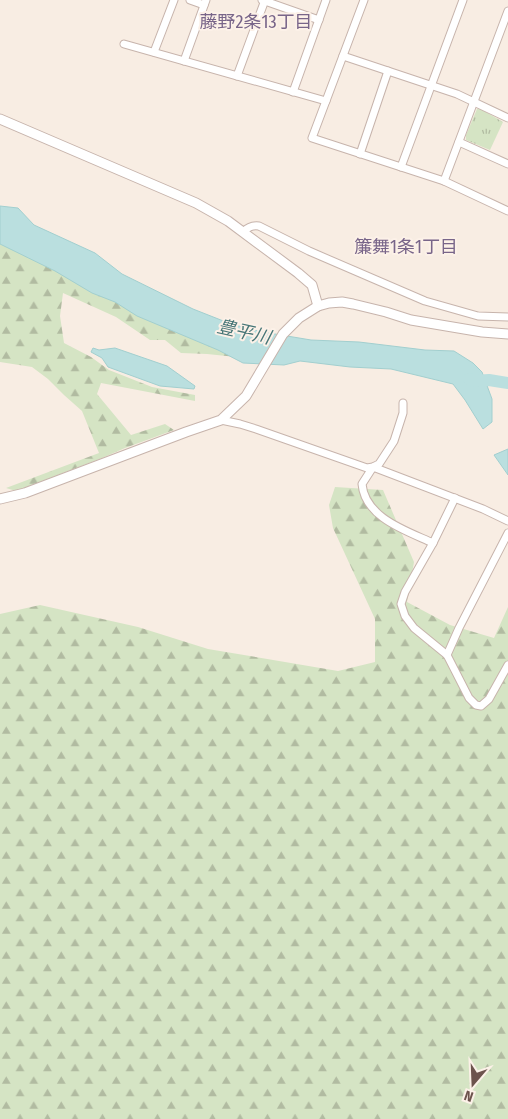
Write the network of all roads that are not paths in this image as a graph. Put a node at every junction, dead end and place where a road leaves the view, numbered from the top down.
1 (174, 0) edge
2 (190, 0) edge
3 (264, 0) edge
4 (326, 0) edge
5 (364, 0) edge
6 (463, 0) edge
7 (205, 3) edge
8 (508, 11) edge
9 (319, 20) junction
10 (124, 44) dead end
11 (154, 52) junction
12 (343, 56) junction
13 (184, 61) junction
14 (388, 71) junction
15 (238, 76) junction
16 (432, 85) junction
17 (293, 92) junction
18 (326, 101) junction
19 (474, 102) junction
20 (508, 118) edge
21 (0, 119) edge
22 (459, 142) junction
23 (360, 154) junction
24 (508, 164) edge
25 (401, 167) junction
26 (444, 181) junction
27 (508, 211) edge
28 (244, 232) junction
29 (318, 306) junction
30 (508, 316) edge
31 (508, 334) edge
32 (403, 403) dead end
33 (221, 420) junction
34 (373, 467) junction
35 (455, 498) junction
36 (0, 499) edge
37 (508, 521) edge
38 (508, 532) edge
39 (433, 544) junction
40 (447, 655) junction
41 (508, 665) edge

1 - 11 street
2 - 7 street
3 - 9 street
3 - 15 street
4 - 9 street
5 - 12 street
6 - 16 street
7 - 13 street
8 - 19 street
9 - 17 street
10 - 11 street
11 - 13 street
12 - 14 street
12 - 18 street
13 - 15 street
14 - 16 street
14 - 23 street
15 - 17 street
16 - 19 street
16 - 25 street
17 - 18 street
18 - 23 street
19 - 20 street
19 - 22 street
21 - 28 street
22 - 24 street
22 - 26 street
23 - 25 street
25 - 26 street
26 - 27 street
28 - 29 street
28 - 30 street
29 - 31 street
29 - 33 street
32 - 34 street
33 - 34 street
33 - 36 street
34 - 35 street
34 - 39 street
35 - 37 street
35 - 39 street
38 - 40 street
39 - 40 street
40 - 41 street

